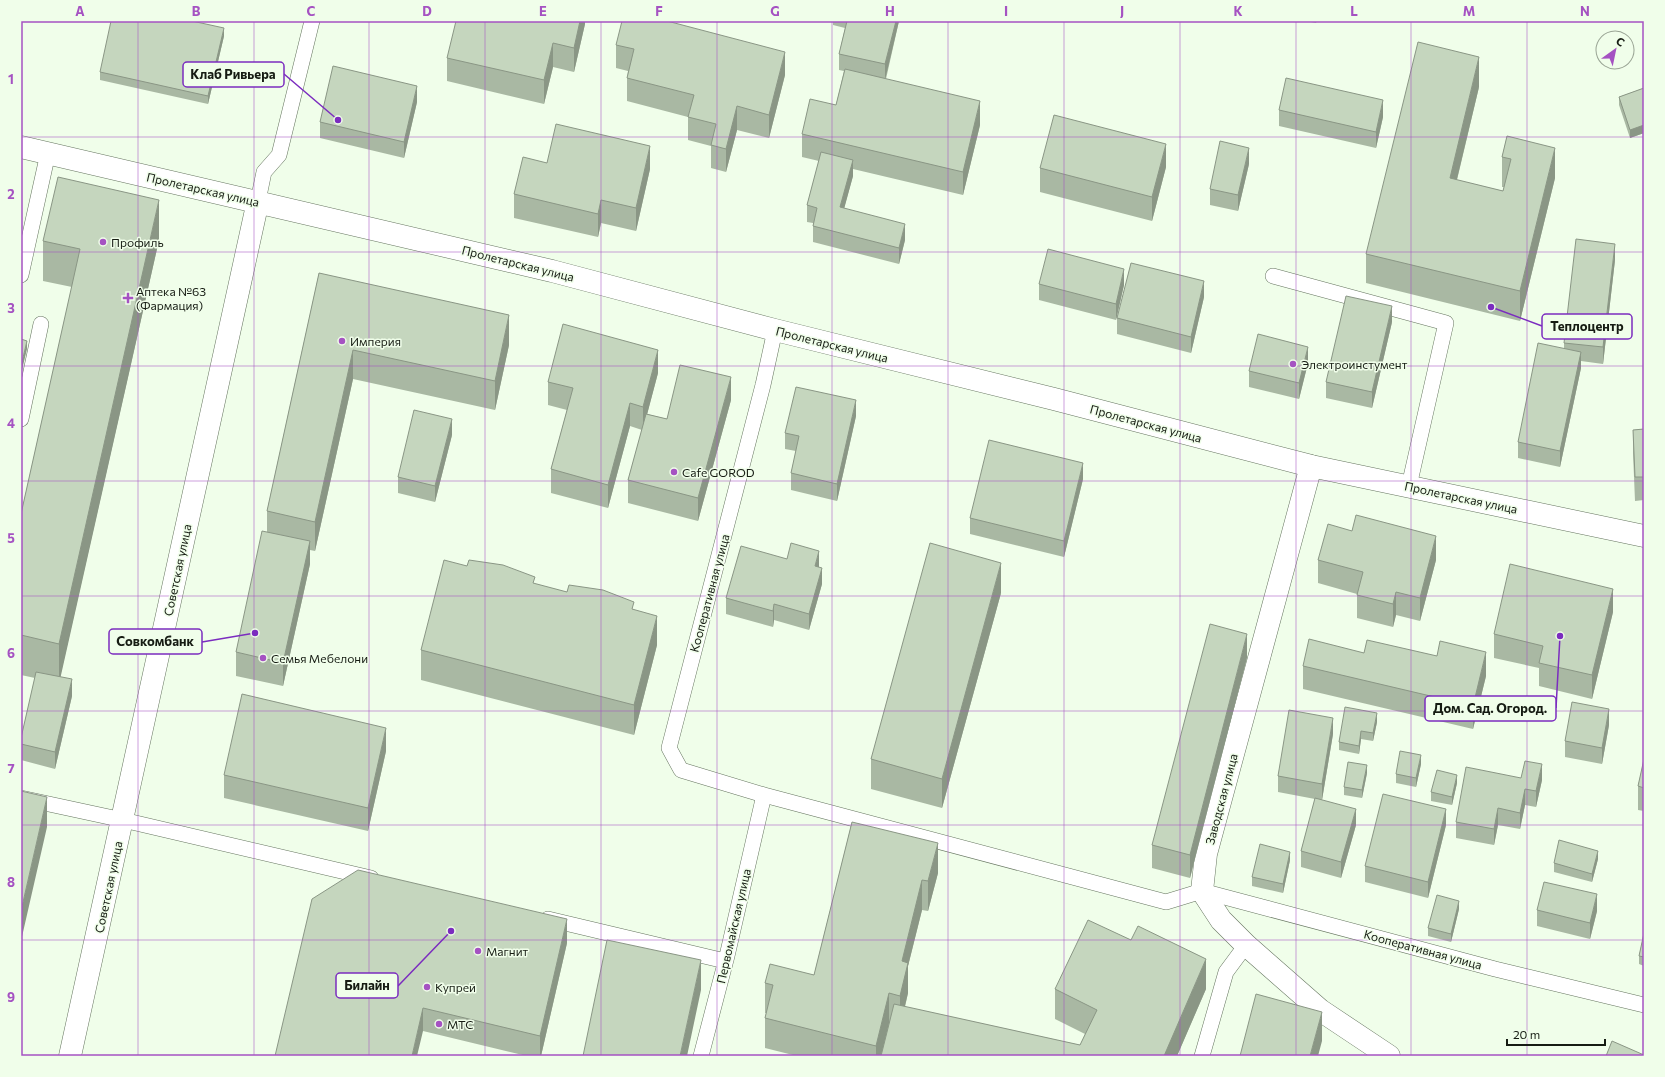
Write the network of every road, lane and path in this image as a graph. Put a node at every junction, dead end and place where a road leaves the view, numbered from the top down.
1 (312, 21) edge
2 (21, 147) edge
3 (48, 153) junction
4 (258, 201) junction
5 (21, 275) edge
6 (1273, 276) dead end
7 (41, 324) dead end
8 (775, 330) junction
9 (21, 419) edge
10 (1311, 466) junction
11 (1409, 486) junction
12 (1644, 536) edge
13 (764, 795) junction
14 (21, 798) edge
15 (123, 820) junction
16 (385, 881) edge
17 (1202, 891) junction
18 (532, 916) edge
19 (1246, 945) junction
20 (726, 961) junction
21 (1644, 1005) edge
22 (70, 1056) edge
23 (701, 1056) edge
24 (1202, 1056) edge
25 (1389, 1056) edge

1 - 4 lane
2 - 3 street, Пролетарская улица
3 - 4 street, Пролетарская улица
3 - 5 lane
4 - 8 street, Пролетарская улица
4 - 15 street, Советская улица
6 - 11 lane
7 - 9 lane
8 - 10 street, Пролетарская улица
8 - 13 lane, Кооперативная улица
10 - 11 street, Пролетарская улица
10 - 17 street, Заводская улица
11 - 12 street, Пролетарская улица
13 - 17 lane, Кооперативная улица
13 - 20 lane, Первомайская улица
14 - 15 lane
15 - 16 lane
15 - 22 street, Советская улица
17 - 19 street
17 - 21 lane, Кооперативная улица
18 - 20 lane
19 - 24 lane
19 - 25 street
20 - 23 lane, Первомайская улица

